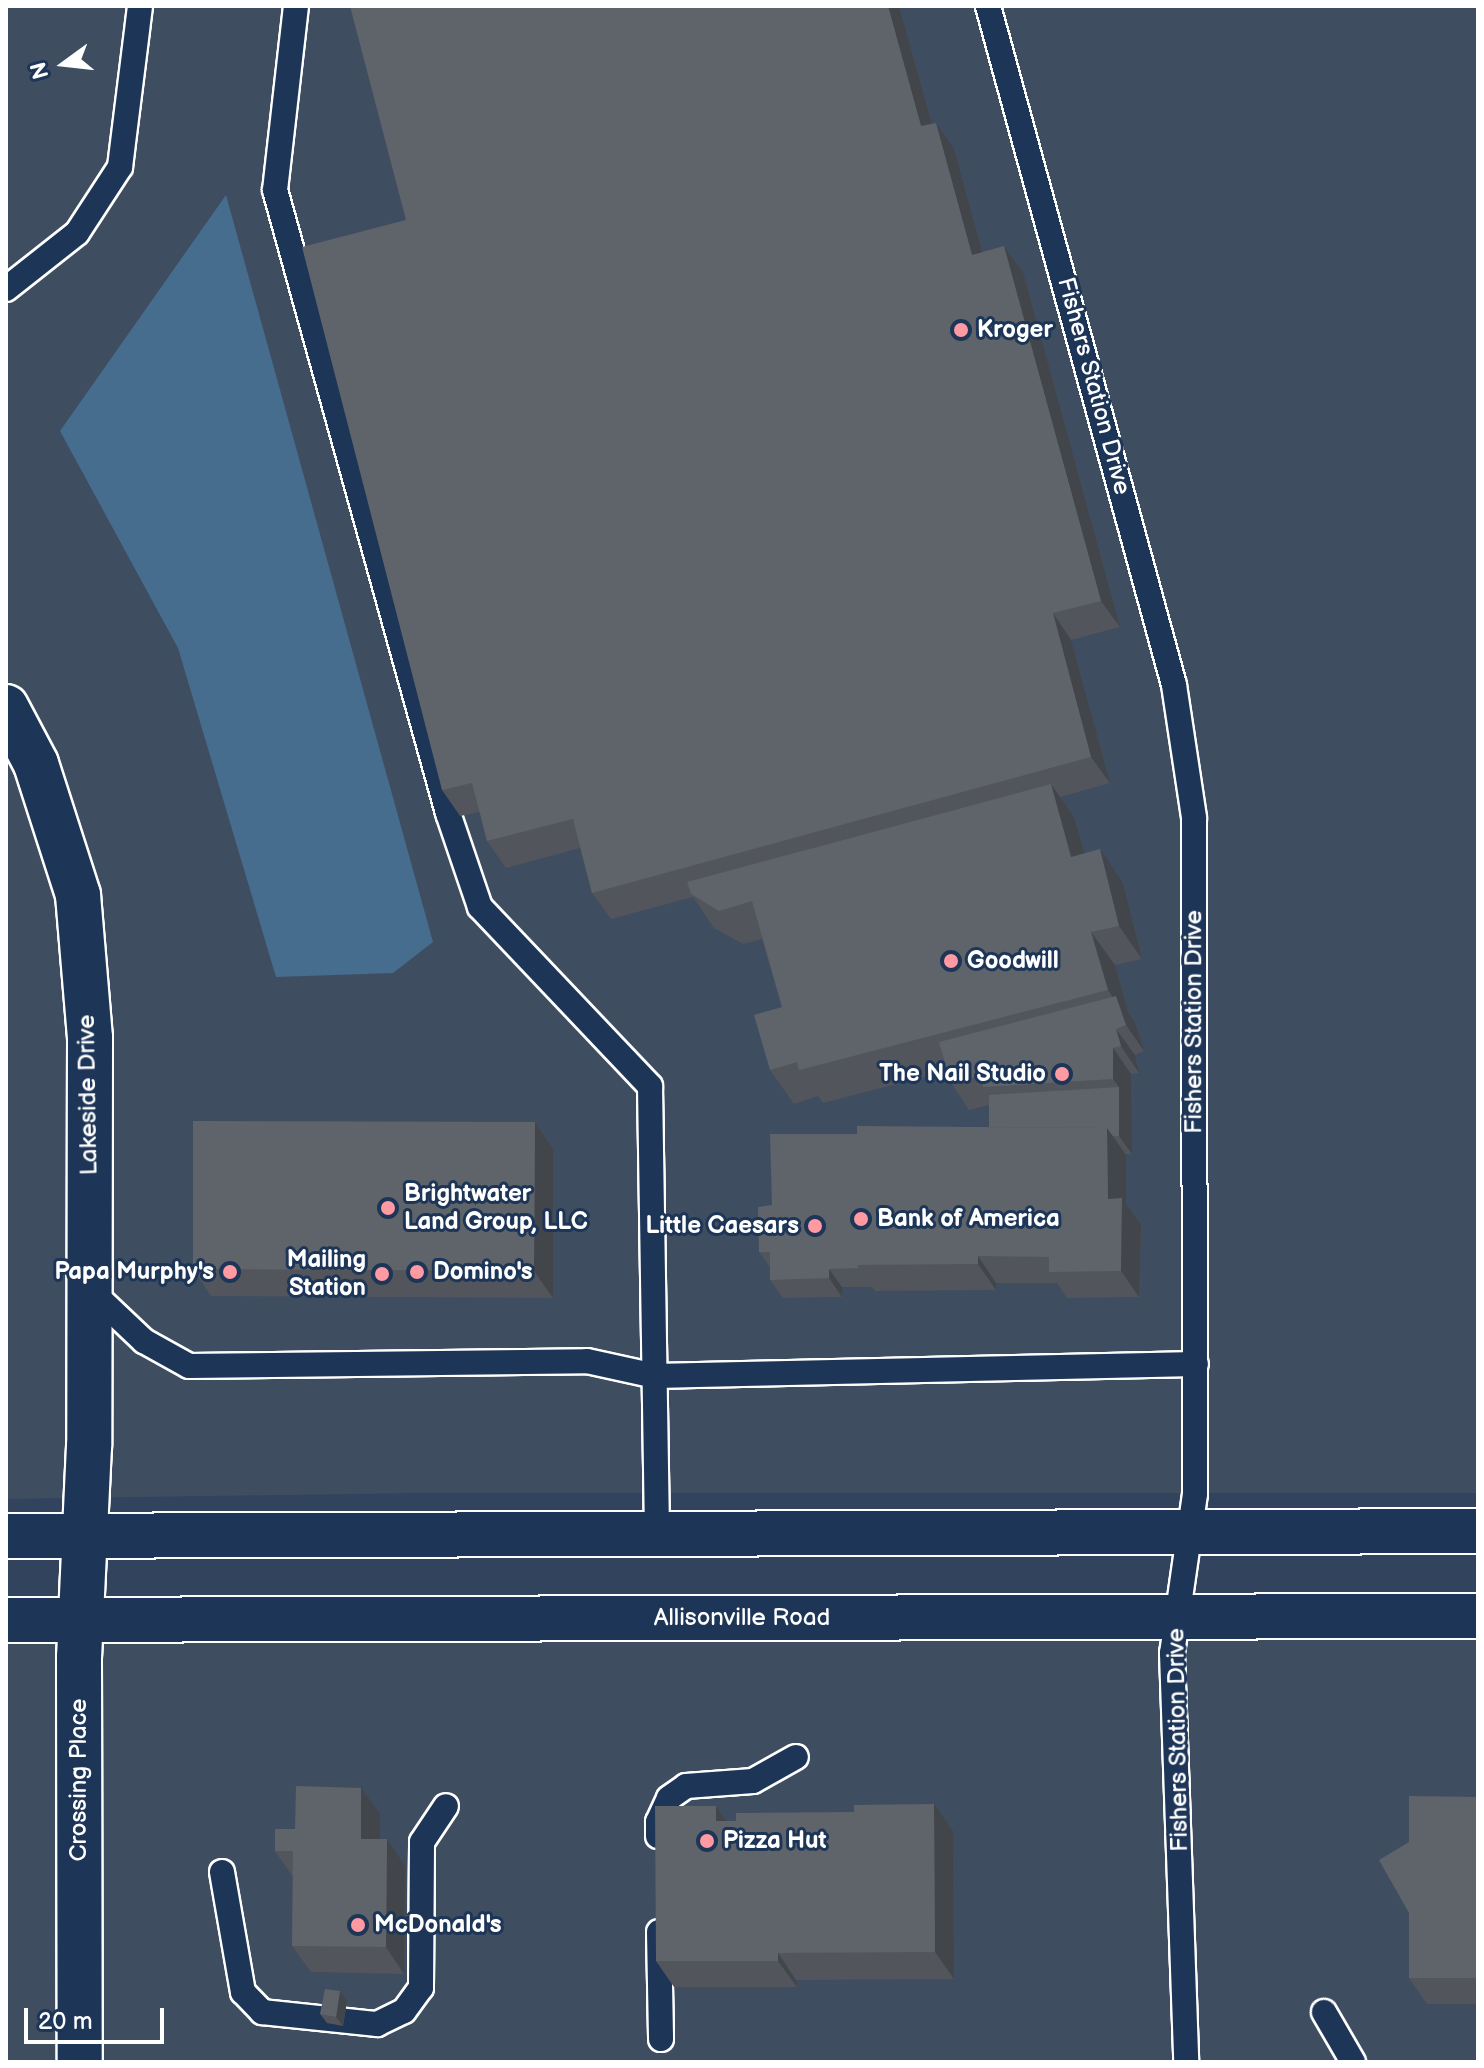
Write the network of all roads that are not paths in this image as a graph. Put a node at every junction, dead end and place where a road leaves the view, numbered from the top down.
1 (140, 6) edge
2 (296, 6) edge
3 (988, 6) edge
4 (6, 289) edge
5 (6, 707) edge
6 (89, 1289) junction
7 (1196, 1364) junction
8 (655, 1376) junction
9 (84, 1517) junction
10 (1189, 1530) junction
11 (1478, 1531) edge
12 (657, 1533) junction
13 (6, 1536) edge
14 (1176, 1615) junction
15 (1478, 1616) edge
16 (80, 1619) junction
17 (6, 1620) edge
18 (796, 1757) dead end
19 (446, 1806) dead end
20 (658, 1853) edge
21 (222, 1872) dead end
22 (659, 1915) edge
23 (1324, 2012) dead end
24 (661, 2039) dead end
25 (80, 2062) edge
26 (1186, 2062) edge
27 (1353, 2062) edge

1 - 4 lane
2 - 8 lane
3 - 7 lane, Fishers Station Drive
5 - 6 main road, Lakeside Drive
6 - 8 lane
6 - 9 main road, Lakeside Drive
7 - 8 lane
7 - 10 lane, Fishers Station Drive
8 - 12 lane
9 - 12 main road
9 - 13 main road
9 - 16 main road, Crossing Place
10 - 11 main road
10 - 12 main road
10 - 14 lane, Fishers Station Drive
14 - 15 main road, Allisonville Road
14 - 16 main road, Allisonville Road
14 - 26 lane, Fishers Station Drive
16 - 17 main road, Allisonville Road
16 - 25 main road, Crossing Place
18 - 20 lane
19 - 21 lane
22 - 24 lane
23 - 27 lane

